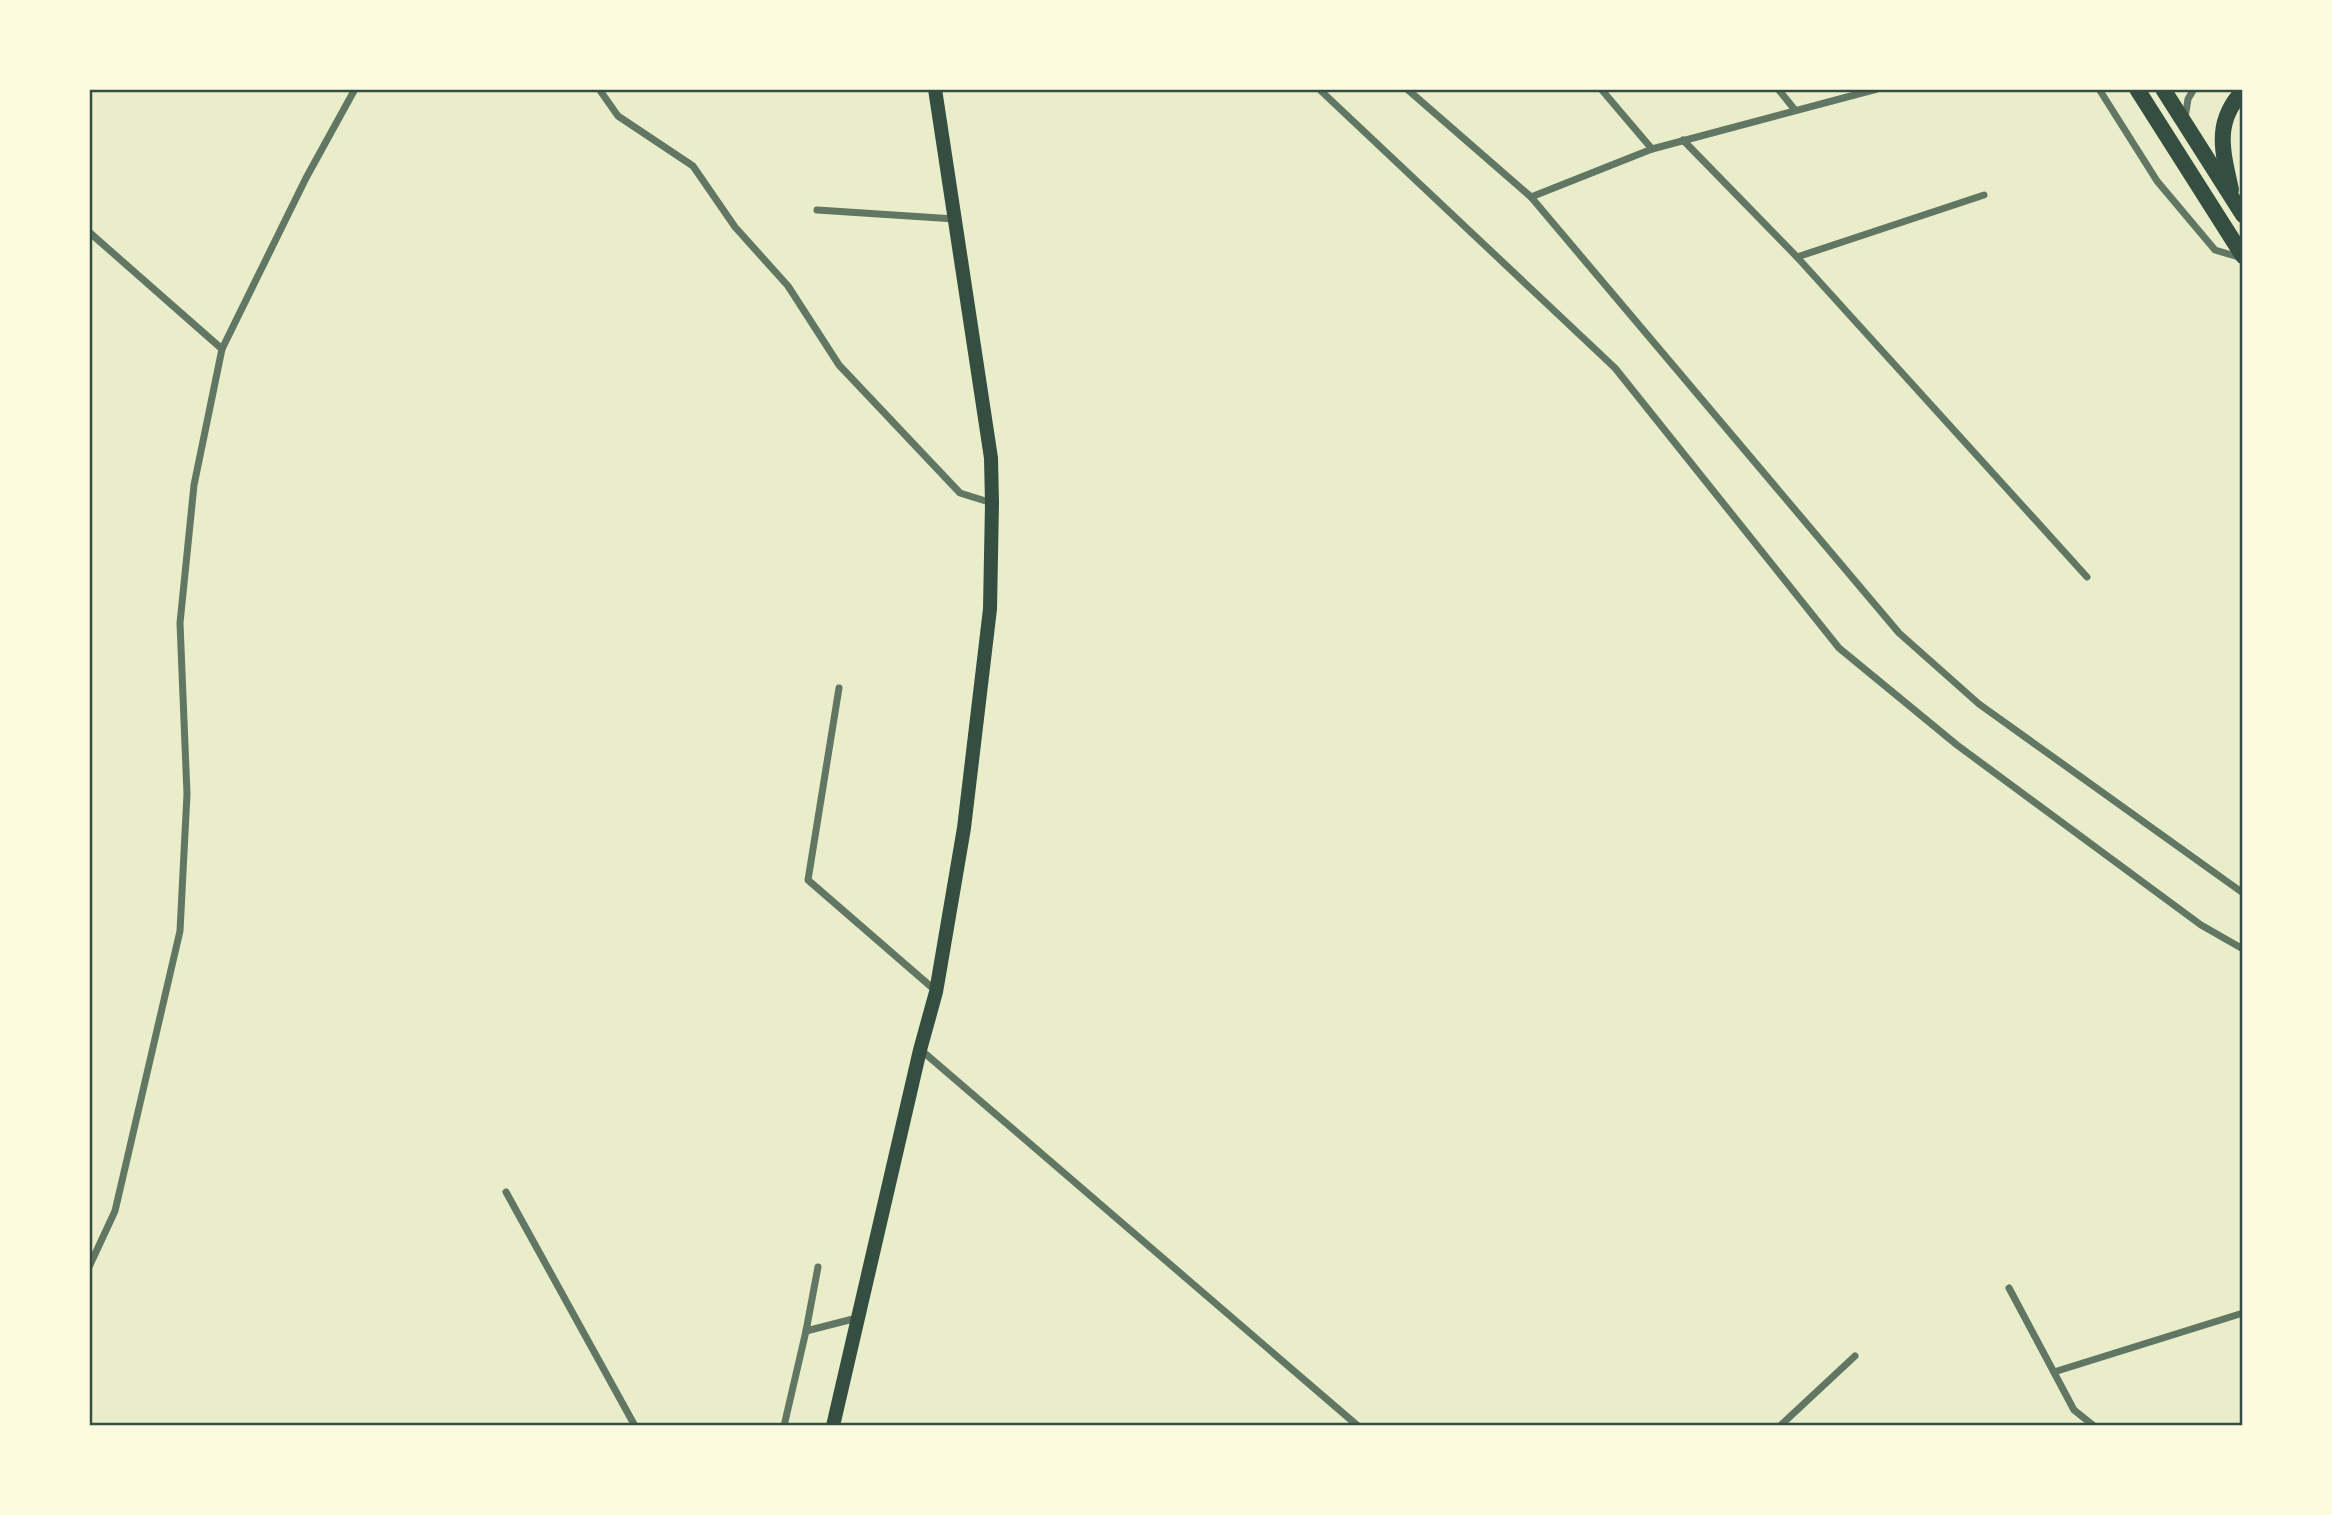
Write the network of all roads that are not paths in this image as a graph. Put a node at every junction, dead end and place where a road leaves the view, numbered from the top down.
1 (355, 89) edge
2 (599, 89) edge
3 (935, 89) edge
4 (1320, 89) edge
5 (1407, 89) edge
6 (1601, 89) edge
7 (1778, 89) edge
8 (1877, 89) edge
9 (2099, 89) edge
10 (2137, 89) edge
11 (2163, 89) edge
12 (2194, 89) edge
13 (2243, 91) edge
14 (1795, 110) junction
15 (2185, 124) junction
16 (1682, 140) junction
17 (1652, 149) junction
18 (2180, 157) junction
19 (1984, 195) dead end
20 (1531, 197) junction
21 (817, 209) dead end
22 (2238, 209) edge
23 (955, 219) junction
24 (89, 232) edge
25 (1797, 257) junction
26 (2243, 257) edge
27 (222, 349) junction
28 (992, 503) junction
29 (2087, 577) dead end
30 (839, 688) dead end
31 (2243, 893) edge
32 (2243, 949) edge
33 (936, 992) junction
34 (920, 1050) junction
35 (506, 1192) dead end
36 (89, 1267) edge
37 (818, 1267) dead end
38 (2009, 1288) dead end
39 (2243, 1313) edge
40 (857, 1318) junction
41 (806, 1331) junction
42 (1856, 1356) dead end
43 (2054, 1373) junction
44 (635, 1426) edge
45 (784, 1426) edge
46 (833, 1426) edge
47 (1358, 1426) edge
48 (1780, 1426) edge
49 (2094, 1426) edge

1 - 27 street
2 - 28 street
3 - 23 main road
4 - 32 street
5 - 20 street
6 - 17 street
7 - 14 street
8 - 14 street
9 - 26 street
10 - 18 main road
11 - 15 main road
12 - 15 street
13 - 22 main road
14 - 16 street
15 - 18 main road
15 - 22 main road
16 - 17 street
16 - 25 street
17 - 20 street
18 - 26 main road
19 - 25 street
20 - 31 street
21 - 23 street
23 - 28 main road
24 - 27 street
25 - 29 street
27 - 36 street
28 - 33 main road
30 - 33 street
33 - 34 main road
34 - 40 main road
34 - 47 street
35 - 44 street
37 - 41 street
38 - 43 street
39 - 43 street
40 - 41 street
40 - 46 main road
41 - 45 street
42 - 48 street
43 - 49 street

